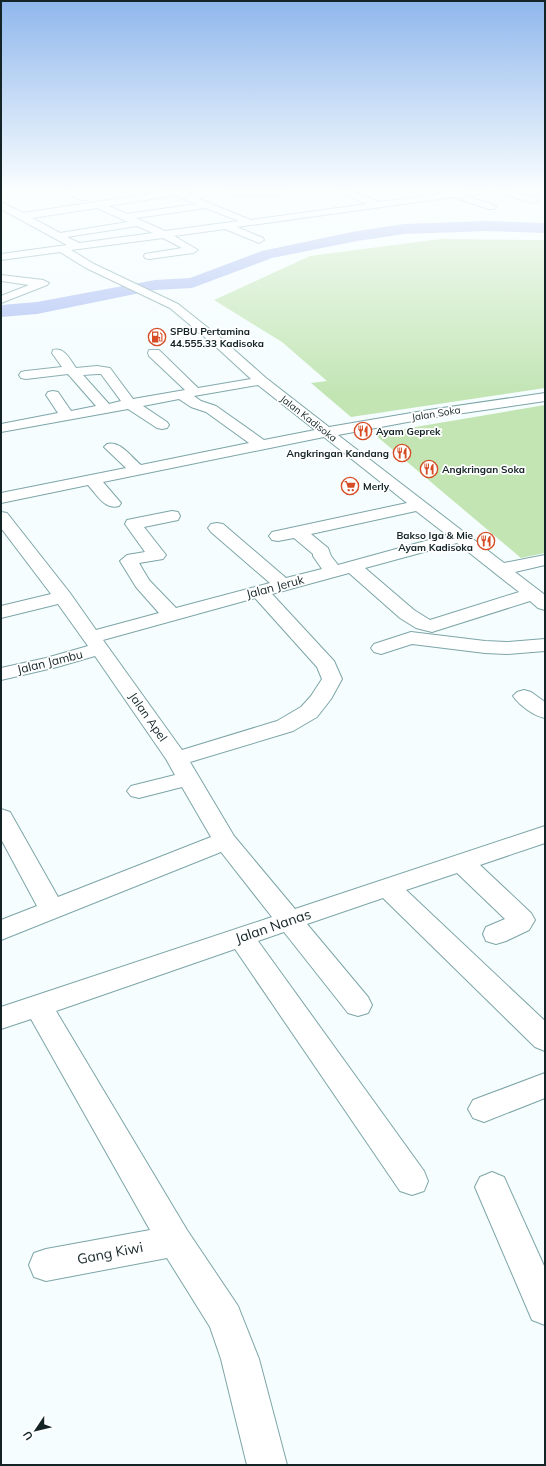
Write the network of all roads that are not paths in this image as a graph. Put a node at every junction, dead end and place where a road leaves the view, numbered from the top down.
1 (79, 259) edge
2 (154, 259) edge
3 (157, 262) dead end
4 (1, 278) edge
5 (14, 279) junction
6 (1, 284) edge
7 (1, 300) edge
8 (58, 353) dead end
9 (154, 353) dead end
10 (72, 371) junction
11 (26, 376) dead end
12 (261, 380) junction
13 (188, 393) junction
14 (53, 395) dead end
15 (545, 397) edge
16 (129, 403) junction
17 (106, 409) junction
18 (67, 416) junction
19 (4, 423) edge
20 (162, 425) dead end
21 (328, 432) junction
22 (261, 445) junction
23 (112, 447) dead end
24 (137, 470) junction
25 (92, 480) junction
26 (1, 498) edge
27 (113, 503) dead end
28 (420, 505) junction
29 (172, 516) dead end
30 (3, 523) edge
31 (217, 528) dead end
32 (296, 532) junction
33 (278, 536) dead end
34 (460, 537) junction
35 (545, 560) edge
36 (352, 566) junction
37 (501, 569) junction
38 (333, 571) junction
39 (283, 585) junction
40 (259, 591) junction
41 (63, 597) junction
42 (539, 599) edge
43 (1, 612) edge
44 (172, 615) junction
45 (95, 643) junction
46 (545, 645) edge
47 (381, 648) dead end
48 (1, 674) edge
49 (524, 696) dead end
50 (545, 712) edge
51 (183, 768) junction
52 (139, 791) dead end
53 (1, 817) edge
54 (545, 834) edge
55 (225, 841) junction
56 (461, 862) junction
57 (387, 887) junction
58 (52, 910) junction
59 (289, 920) junction
60 (1, 930) edge
61 (496, 934) dead end
62 (241, 937) junction
63 (358, 1005) dead end
64 (38, 1006) junction
65 (1, 1018) edge
66 (545, 1039) edge
67 (545, 1085) edge
68 (484, 1109) dead end
69 (412, 1180) dead end
70 (492, 1186) dead end
71 (175, 1240) junction
72 (46, 1265) dead end
73 (545, 1308) edge
74 (267, 1465) edge

1 - 12 street, Jalan Kadisoka
2 - 3 street
4 - 5 street
5 - 6 street
5 - 7 street
8 - 10 street
9 - 13 street
10 - 11 street
10 - 16 street
10 - 17 street
12 - 13 street
12 - 21 street, Jalan Kadisoka
13 - 16 street
13 - 22 street
14 - 18 street
15 - 21 street, Jalan Soka
16 - 17 street
16 - 20 street
17 - 18 street
18 - 19 street
21 - 22 street, Jalan Soka
21 - 28 street, Jalan Kadisoka
22 - 24 street, Jalan Soka
23 - 24 street
24 - 25 street, Jalan Soka
25 - 26 street, Jalan Soka
25 - 27 street
28 - 32 street
28 - 34 street, Jalan Kadisoka
29 - 44 street
30 - 41 street, Jalan Apel
31 - 39 street
32 - 33 street
32 - 38 street
34 - 36 street, Jalan Jeruk
34 - 37 street, Jalan Kadisoka
35 - 37 street
36 - 38 street, Jalan Jeruk
36 - 42 street
37 - 42 street, Jalan Kadisoka
38 - 39 street, Jalan Jeruk
39 - 40 street, Jalan Jeruk
40 - 44 street, Jalan Jeruk
40 - 51 street
41 - 43 street
41 - 45 street, Jalan Apel
44 - 45 street, Jalan Jeruk
45 - 48 street, Jalan Jambu
45 - 51 street, Jalan Apel
46 - 47 street
49 - 50 street
51 - 52 street
51 - 55 street, Jalan Apel
53 - 58 street
54 - 56 street, Jalan Nanas
55 - 58 street
55 - 59 street, Jalan Apel
56 - 57 street, Jalan Nanas
56 - 61 street
57 - 59 street, Jalan Nanas
57 - 66 street
58 - 60 street
59 - 62 street, Jalan Nanas
59 - 63 street, Jalan Apel
62 - 64 street, Jalan Nanas
62 - 69 street
64 - 65 street, Jalan Nanas
64 - 71 street
67 - 68 street
70 - 73 street
71 - 72 street, Gang Kiwi
71 - 74 street

